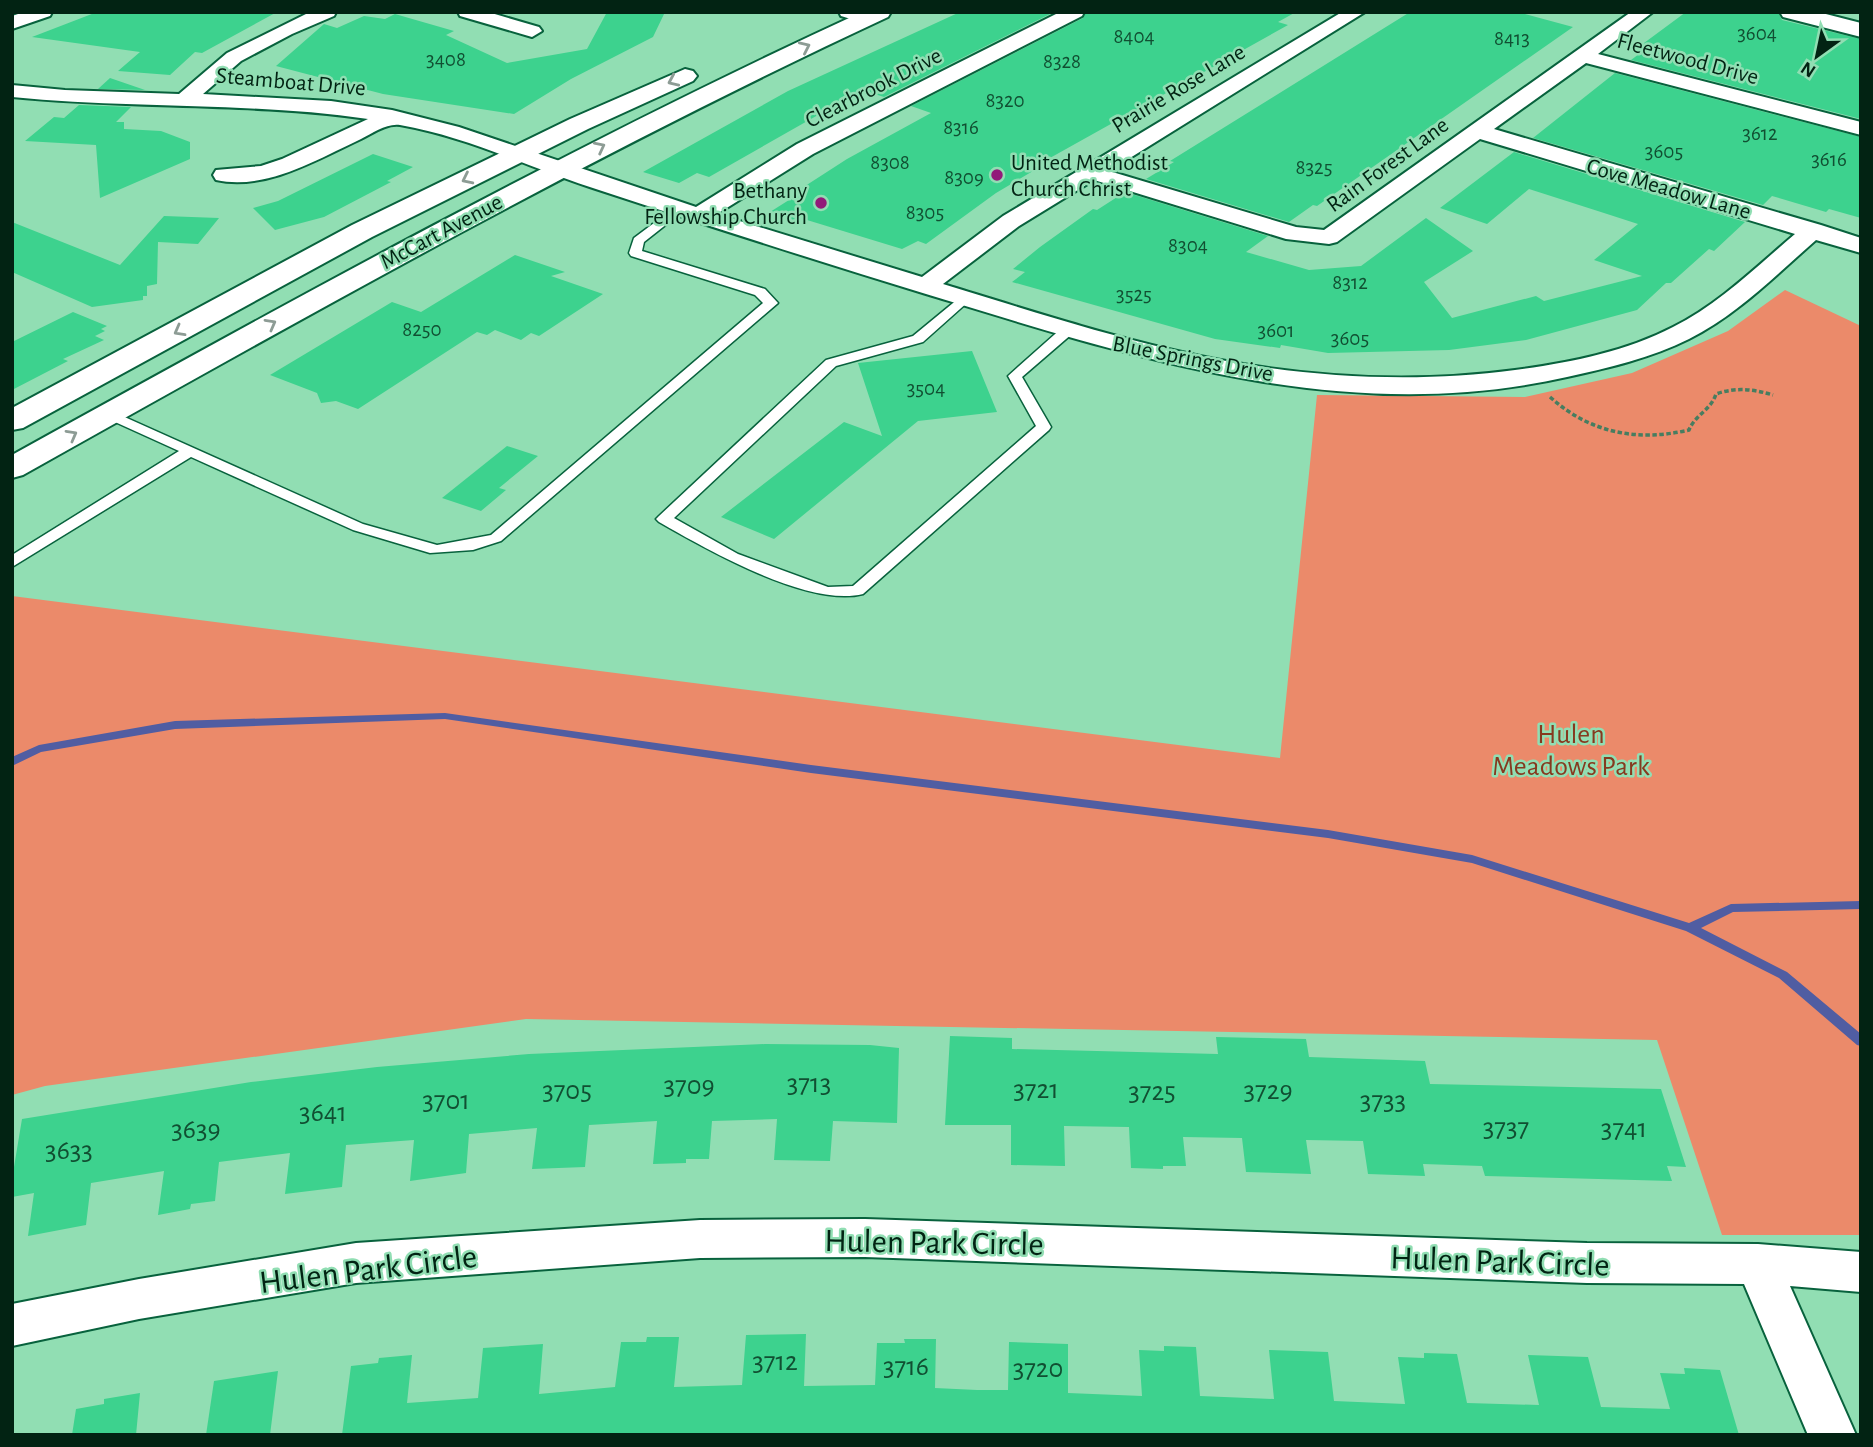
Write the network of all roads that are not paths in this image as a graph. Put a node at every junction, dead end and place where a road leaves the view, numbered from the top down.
1 (43, 12) edge
2 (327, 12) edge
3 (467, 12) edge
4 (824, 12) edge
5 (1075, 12) edge
6 (1356, 12) edge
7 (1644, 12) edge
8 (1791, 12) edge
9 (865, 14) edge
10 (12, 23) edge
11 (1861, 30) edge
12 (533, 31) dead end
13 (1583, 56) junction
14 (12, 91) edge
15 (186, 99) junction
16 (392, 116) junction
17 (1861, 129) edge
18 (1477, 131) junction
19 (516, 155) junction
20 (557, 169) junction
21 (1088, 172) junction
22 (224, 175) dead end
23 (689, 212) junction
24 (1812, 230) junction
25 (1861, 246) edge
26 (925, 286) junction
27 (964, 298) junction
28 (1068, 330) junction
29 (109, 414) junction
30 (12, 421) edge
31 (190, 451) junction
32 (12, 468) edge
33 (12, 562) edge
34 (1758, 1264) junction
35 (1861, 1272) edge
36 (12, 1325) edge
37 (1832, 1435) edge

1 - 10 street
2 - 15 street
3 - 12 street
4 -> 19 main road, McCart Avenue
5 - 23 street, Clearbrook Drive
6 - 21 street, Prairie Rose Lane
7 - 13 street, Rain Forest Lane
8 - 11 main road
20 -> 9 main road, McCart Avenue
13 - 17 street, Fleetwood Drive
13 - 18 street, Rain Forest Lane
14 - 15 street, Steamboat Drive
15 - 16 street, Steamboat Drive
16 - 19 street, Steamboat Drive
16 - 22 street
18 - 21 street, Rain Forest Lane
18 - 24 street, Cove Meadow Lane
19 - 20 street, Steamboat Drive
19 -> 30 main road, McCart Avenue
20 - 23 street, Blue Springs Drive
29 -> 20 main road, McCart Avenue
21 - 26 street, Prairie Rose Lane
23 - 26 street, Blue Springs Drive
23 - 31 lane
24 - 25 street, Cove Meadow Lane
24 - 28 street, Blue Springs Drive
26 - 27 street, Blue Springs Drive
27 - 28 street, Blue Springs Drive
27 - 28 lane
29 - 31 lane
32 -> 29 main road, McCart Avenue
31 - 33 lane
34 - 35 street, Hulen Park Circle
34 - 36 street, Hulen Park Circle
34 - 37 street

